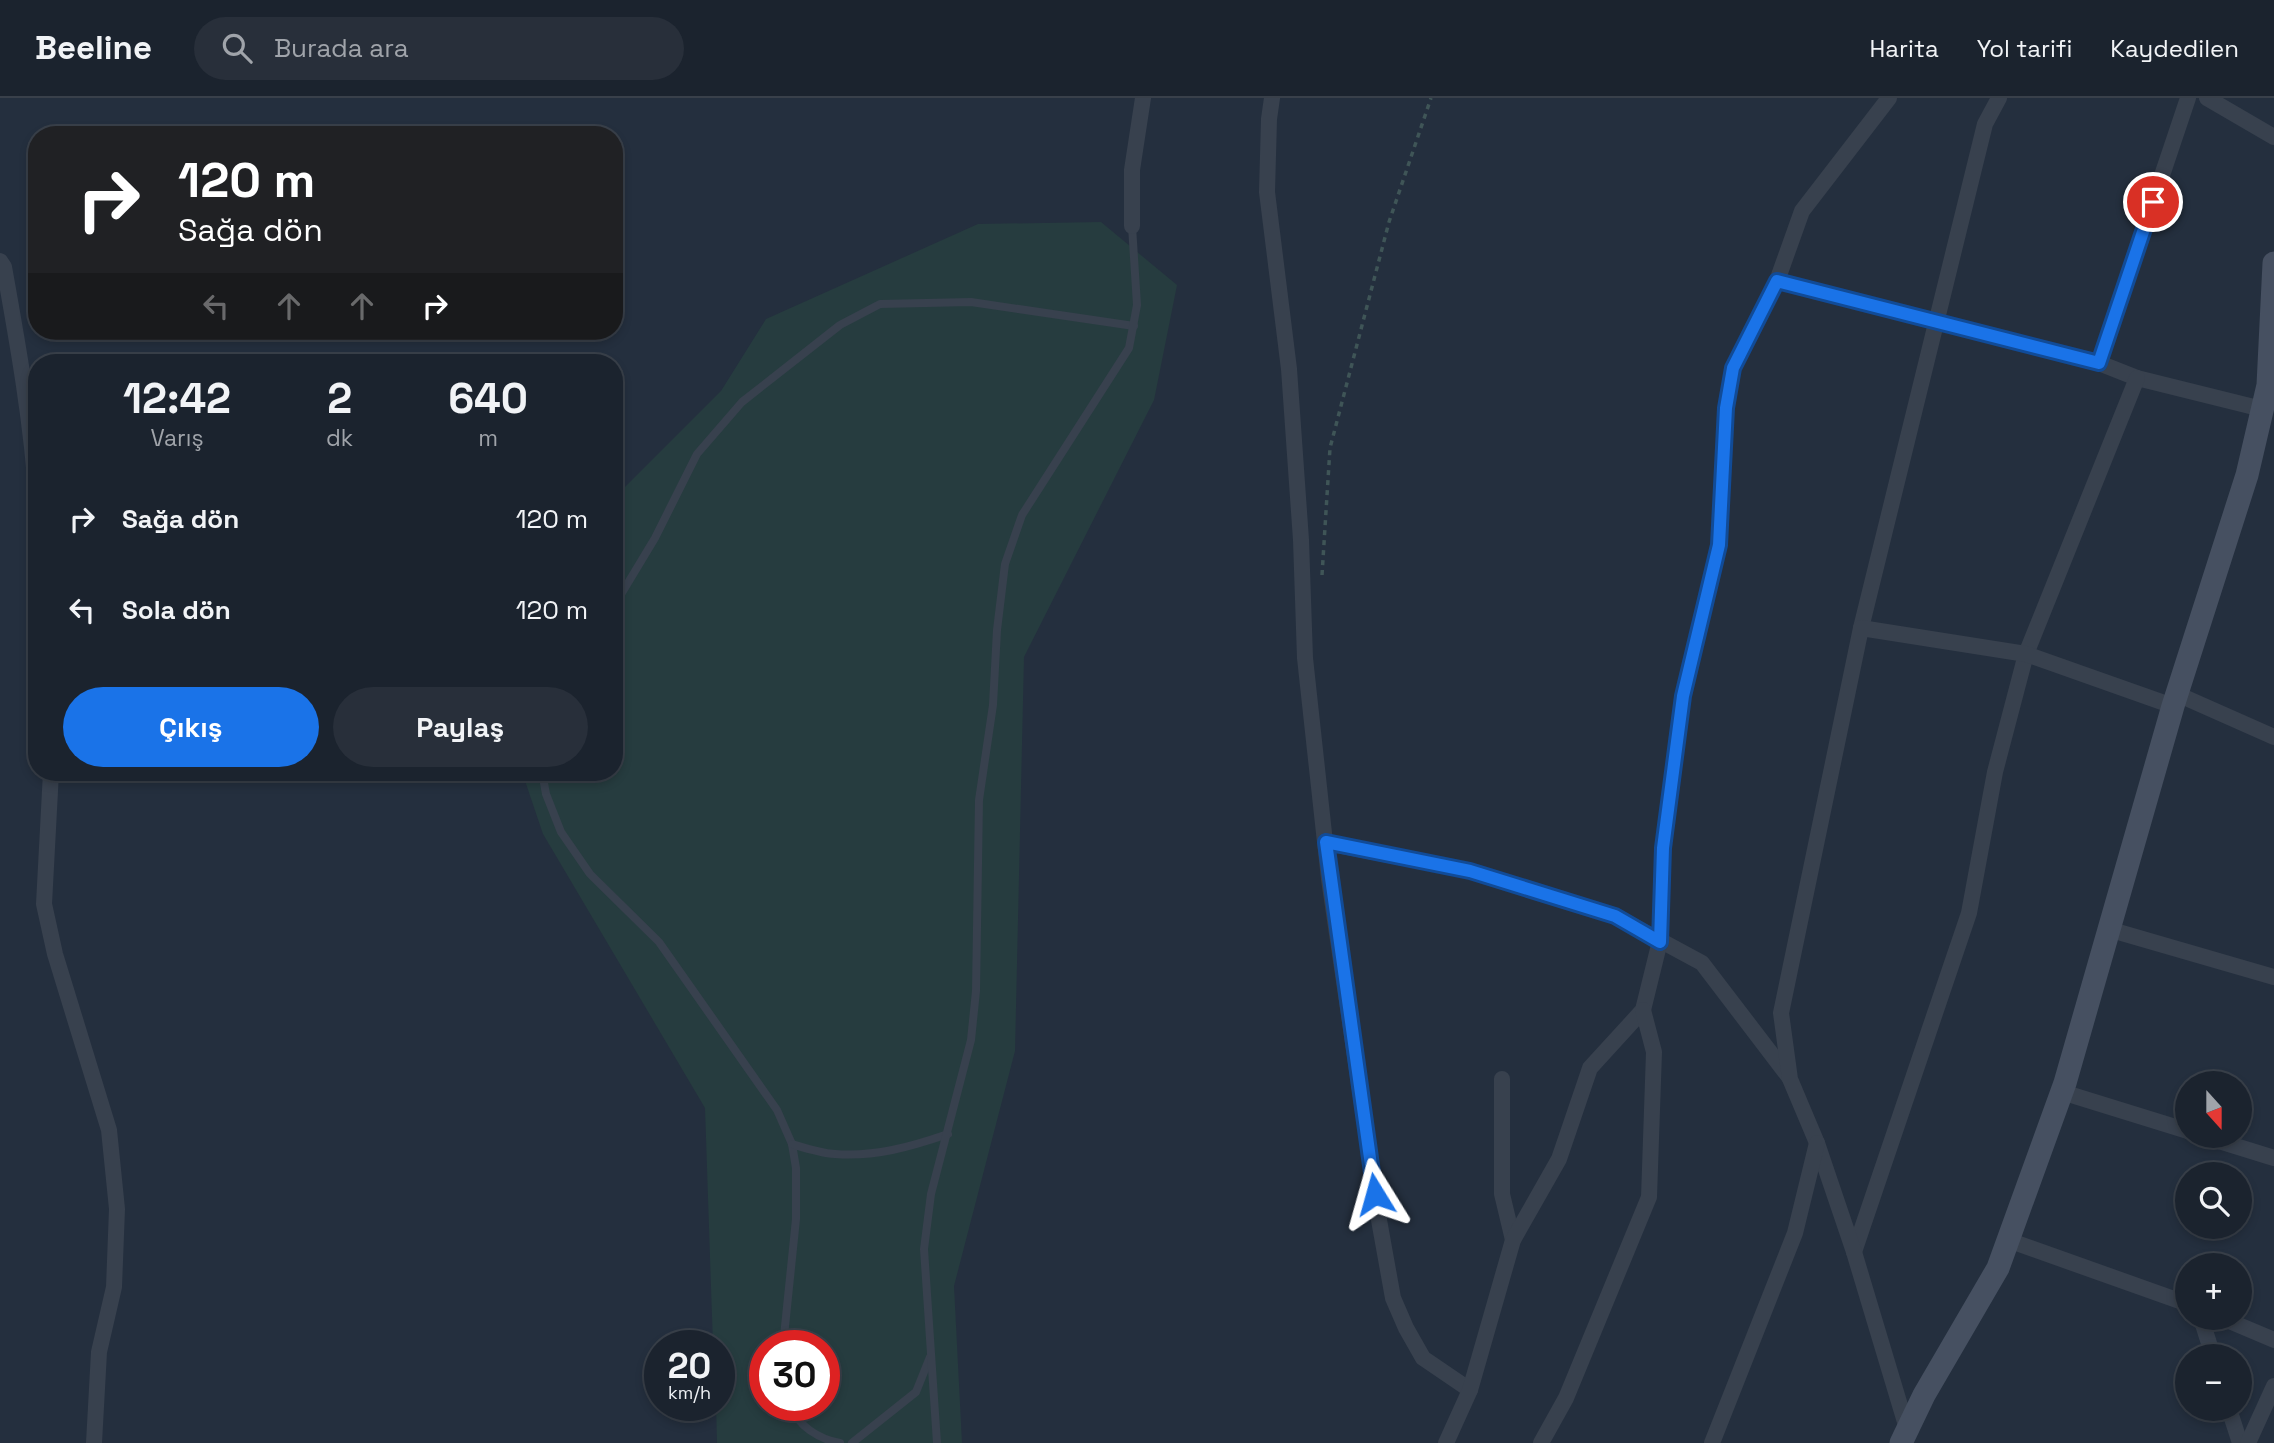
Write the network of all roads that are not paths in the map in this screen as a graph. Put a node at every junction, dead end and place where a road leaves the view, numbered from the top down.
1 (1143, 98) edge
2 (1272, 98) edge
3 (1889, 98) edge
4 (2188, 98) edge
5 (2207, 98) edge
6 (1993, 101) edge
7 (2274, 137) edge
8 (1132, 226) joint
9 (0, 261) edge
10 (2274, 263) edge
11 (1777, 281) junction
12 (1937, 322) junction
13 (1133, 326) junction
14 (2272, 336) edge
15 (2099, 363) junction
16 (2137, 378) junction
17 (2262, 409) junction
18 (28, 416) edge
19 (623, 591) edge
20 (1861, 628) junction
21 (2026, 654) junction
22 (2175, 700) junction
23 (2274, 737) edge
24 (51, 781) edge
25 (544, 781) edge
26 (1326, 842) junction
27 (2108, 929) junction
28 (1660, 942) junction
29 (2274, 976) edge
30 (1643, 1010) junction
31 (1502, 1079) dead end
32 (1790, 1079) junction
33 (2062, 1092) junction
34 (2175, 1127) edge
35 (948, 1134) junction
36 (1817, 1143) junction
37 (792, 1144) junction
38 (2242, 1148) edge
39 (2274, 1158) edge
40 (1513, 1240) junction
41 (2008, 1240) junction
42 (1854, 1252) junction
43 (2175, 1299) edge
44 (785, 1330) edge
45 (2250, 1330) edge
46 (2274, 1340) edge
47 (932, 1355) junction
48 (2274, 1386) edge
49 (1470, 1390) junction
50 (799, 1421) edge
51 (2233, 1421) edge
52 (1905, 1437) edge
53 (94, 1443) edge
54 (840, 1443) edge
55 (852, 1443) edge
56 (937, 1443) edge
57 (1446, 1443) edge
58 (1541, 1443) edge
59 (1712, 1443) edge
60 (2240, 1443) edge
61 (2248, 1443) edge

1 - 8 street
2 - 26 street
3 - 11 street
4 - 15 street
5 - 7 street
6 - 12 street
8 - 13 lane
9 - 18 street
10 - 14 street
11 - 12 street
11 - 28 street
12 - 15 street
12 - 20 street
13 - 19 lane
13 - 35 lane
14 - 17 street
15 - 16 street
16 - 17 street
16 - 21 street
17 - 22 street
20 - 21 street
20 - 32 street
21 - 22 street
21 - 42 street
22 - 23 street
22 - 27 street
24 - 53 street
25 - 37 lane
26 - 28 street
26 - 49 street
27 - 29 street
27 - 33 street
28 - 30 street
28 - 32 street
30 - 40 street
30 - 58 street
31 - 40 street
32 - 36 street
33 - 34 street
33 - 41 street
35 - 37 lane
35 - 47 lane
36 - 42 street
36 - 59 street
37 - 44 lane
38 - 39 street
40 - 49 street
41 - 43 street
41 - 52 street
42 - 52 street
45 - 46 street
47 - 55 lane
47 - 56 lane
48 - 61 street
49 - 57 street
50 - 54 lane
51 - 60 street

